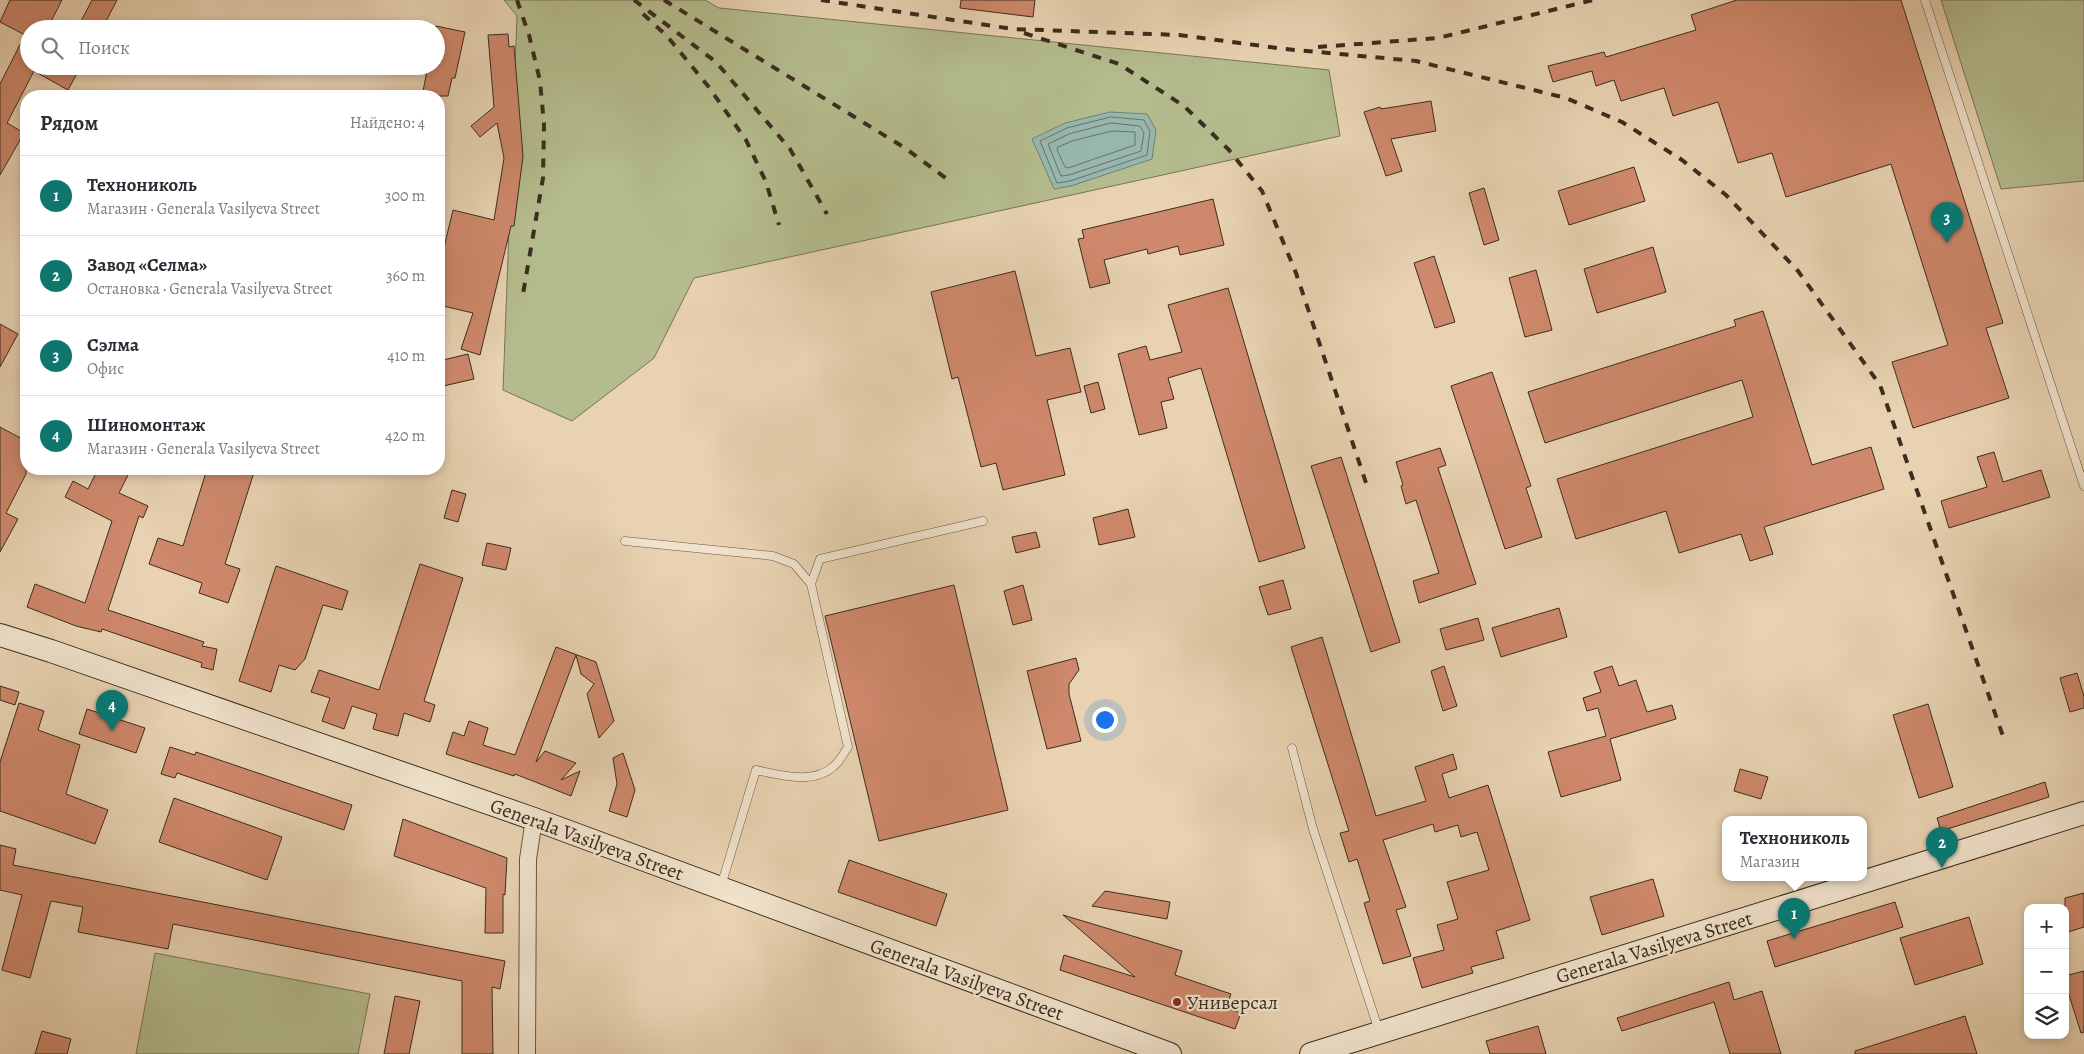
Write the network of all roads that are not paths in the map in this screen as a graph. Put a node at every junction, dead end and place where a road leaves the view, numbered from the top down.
1 (1924, 0) edge
2 (2080, 459) edge
3 (2084, 486) edge
4 (983, 521) dead end
5 (625, 541) dead end
6 (810, 584) junction
7 (0, 635) edge
8 (1292, 748) dead end
9 (2084, 813) edge
10 (534, 819) junction
11 (1866, 881) edge
12 (1867, 881) edge
13 (720, 888) junction
14 (1379, 1033) junction
15 (527, 1054) edge
16 (1170, 1054) edge
17 (1311, 1054) edge

1 - 2 lane
2 - 3 lane
4 - 6 lane
5 - 6 lane
6 - 13 lane
7 - 10 main road, Generala Vasilyeva Street
8 - 14 lane
9 - 12 main road, Generala Vasilyeva Street
10 - 13 main road, Generala Vasilyeva Street
10 - 15 street
11 - 14 main road, Generala Vasilyeva Street
13 - 16 main road, Generala Vasilyeva Street
14 - 17 main road, Generala Vasilyeva Street

